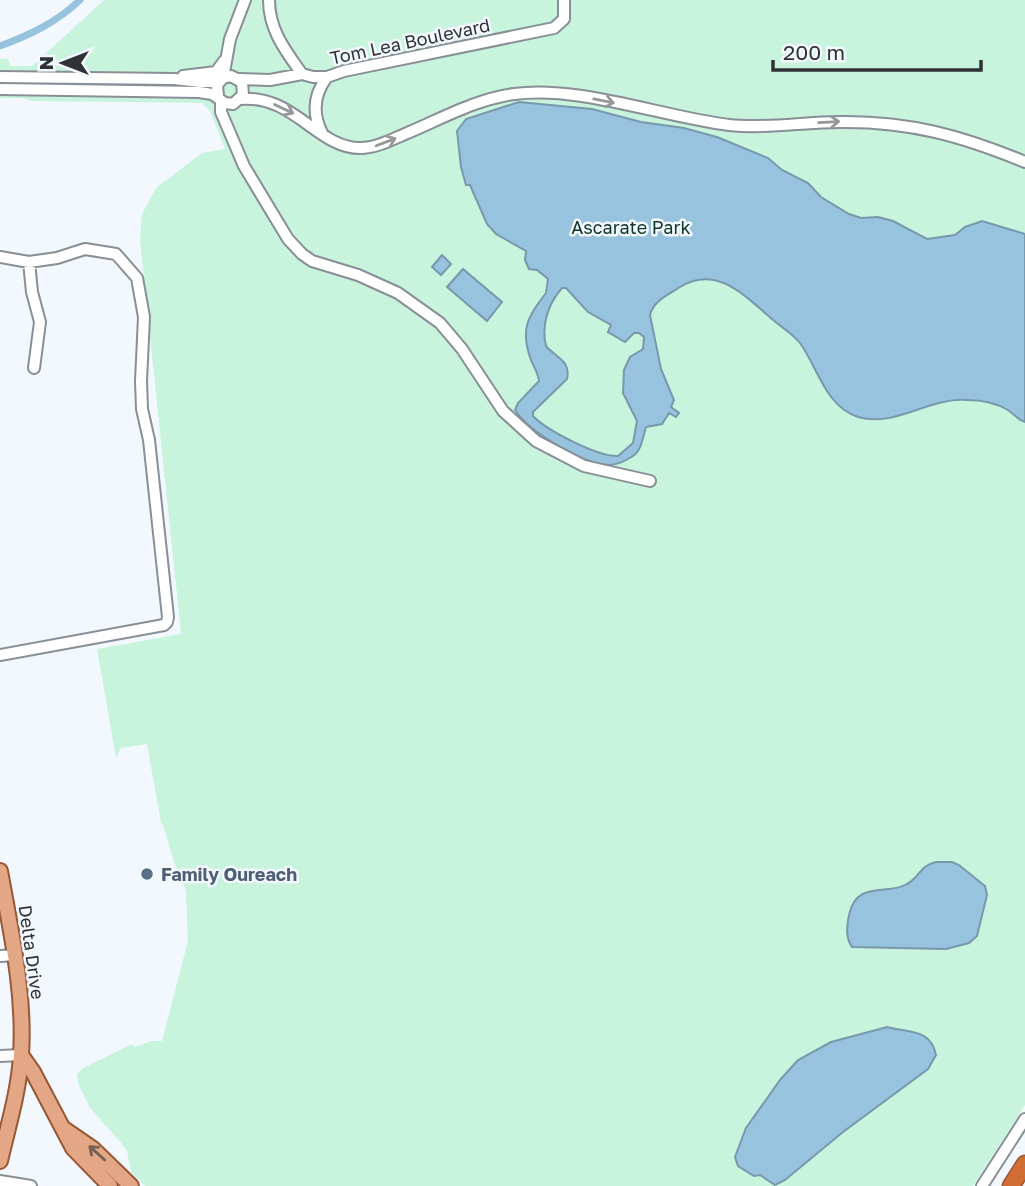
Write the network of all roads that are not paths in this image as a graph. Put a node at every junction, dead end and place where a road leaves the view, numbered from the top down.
1 (245, 0) edge
2 (269, 0) edge
3 (564, 0) edge
4 (228, 52) junction
5 (302, 74) junction
6 (0, 77) edge
7 (327, 77) junction
8 (29, 78) junction
9 (174, 79) junction
10 (239, 79) junction
11 (221, 80) junction
12 (103, 84) junction
13 (0, 89) edge
14 (29, 90) junction
15 (238, 101) junction
16 (220, 103) junction
17 (231, 134) junction
18 (323, 134) junction
19 (1025, 162) edge
20 (0, 257) edge
21 (29, 262) junction
22 (34, 368) dead end
23 (650, 481) dead end
24 (0, 655) edge
25 (0, 871) edge
26 (0, 956) edge
27 (16, 956) junction
28 (21, 1055) junction
29 (0, 1056) edge
30 (16, 1092) junction
31 (46, 1097) junction
32 (1025, 1119) edge
33 (64, 1129) junction
34 (2, 1139) edge
35 (0, 1161) edge
36 (1025, 1164) edge
37 (0, 1181) edge
38 (31, 1186) edge
39 (110, 1186) edge
40 (131, 1186) edge
41 (982, 1186) edge
42 (1011, 1186) edge

1 - 4 street
2 - 5 street
3 - 7 street, Tom Lea Boulevard
4 - 9 street
4 - 11 street
5 - 7 street, Tom Lea Boulevard
5 - 10 street, Tom Lea Boulevard
6 - 8 street
7 - 18 street
8 - 12 street
8 - 14 street
9 - 11 street
9 - 12 street
10 - 11 street
10 - 15 street
11 - 16 street
12 - 14 street
12 - 16 street
13 - 14 street
15 - 16 street
15 - 17 street
15 -> 18 street
16 - 17 street
17 - 23 street
18 -> 19 street
20 - 21 street
21 - 22 street
21 - 24 street
25 - 27 main road, Delta Drive
26 - 27 street
27 - 28 main road, Delta Drive
28 - 29 street
28 - 30 main road, Delta Drive
28 - 31 main road
30 - 31 main road
30 - 34 main road, Delta Drive
31 - 33 main road
32 - 41 street
33 - 39 main road
40 -> 33 main road
34 - 35 main road, Delta Drive
36 - 42 highway
37 - 38 street

